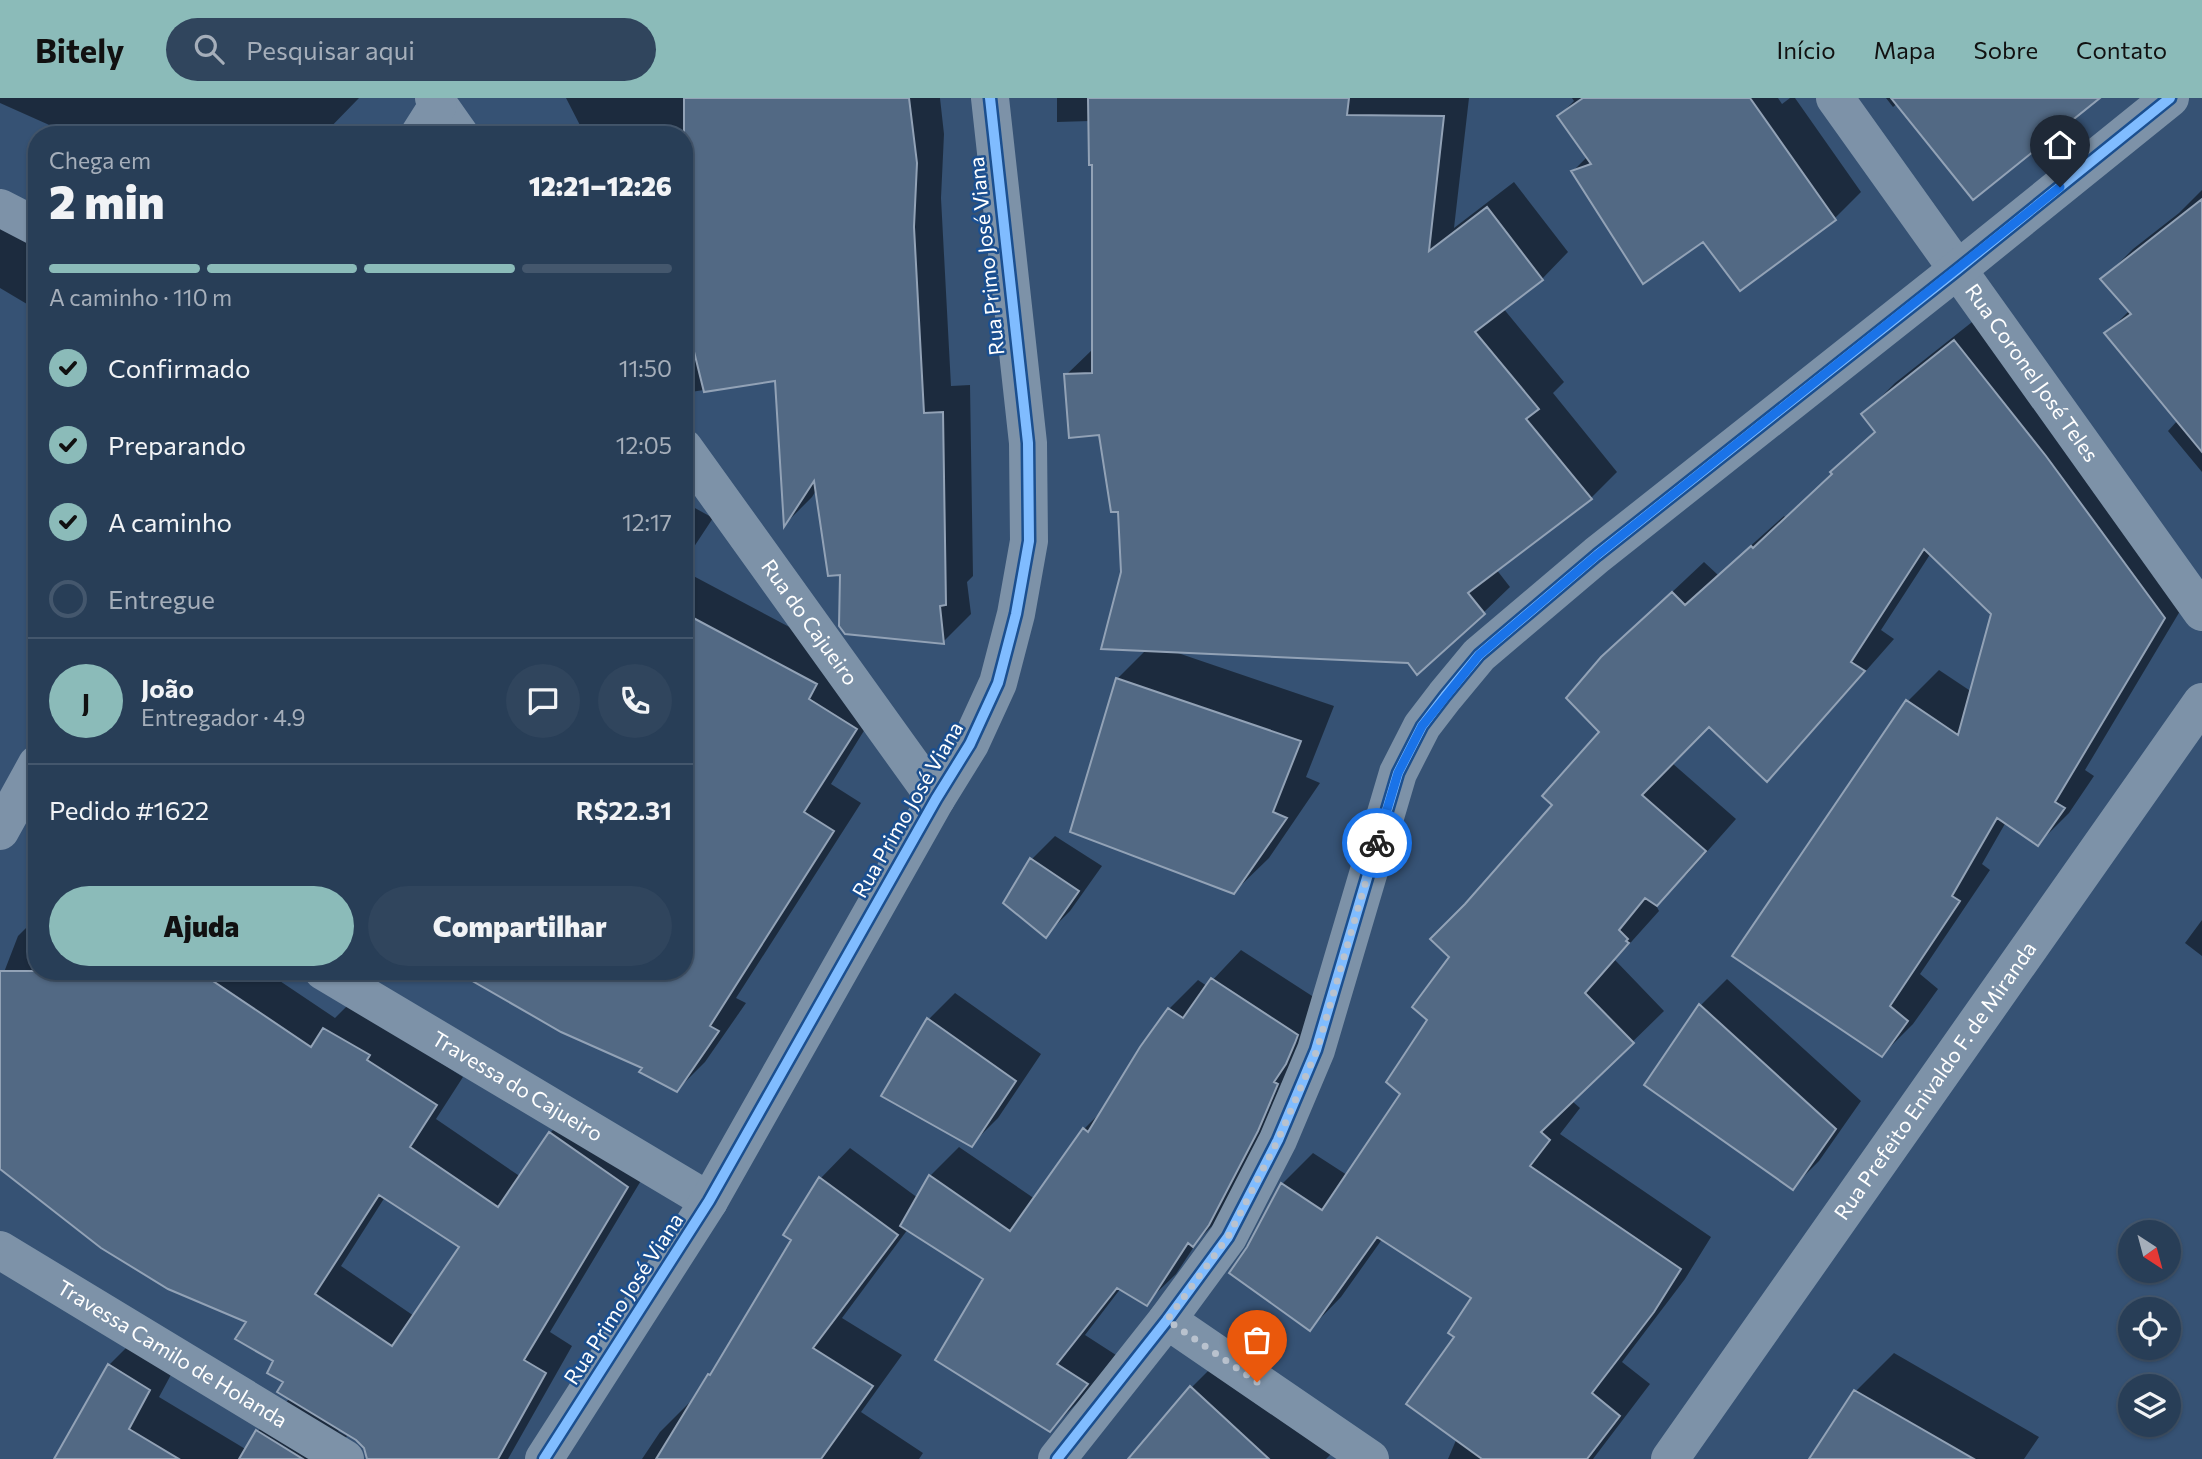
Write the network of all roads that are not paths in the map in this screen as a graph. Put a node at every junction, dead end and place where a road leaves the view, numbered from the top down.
1 (990, 98) edge
2 (1835, 98) edge
3 (2170, 98) edge
4 (0, 208) edge
5 (28, 222) edge
6 (1957, 270) junction
7 (693, 461) edge
8 (2202, 612) edge
9 (2202, 702) edge
10 (24, 781) edge
11 (936, 799) junction
12 (0, 831) edge
13 (338, 980) edge
14 (709, 1201) junction
15 (0, 1250) edge
16 (1167, 1320) junction
17 (345, 1459) edge
18 (544, 1459) edge
19 (1057, 1459) edge
20 (1370, 1459) edge
21 (1670, 1459) edge

1 - 11 street, Rua Primo José Viana
2 - 6 street, Rua Coronel José Teles
3 - 6 street
4 - 5 street
6 - 8 street, Rua Coronel José Teles
6 - 16 street
7 - 11 street, Rua do Cajueiro
9 - 21 street, Rua Prefeito Enivaldo F. de Miranda
10 - 12 street
11 - 14 street, Rua Primo José Viana
13 - 14 street, Travessa do Cajueiro
14 - 18 street, Rua Primo José Viana
15 - 17 street, Travessa Camilo de Holanda
16 - 19 street
16 - 20 street

